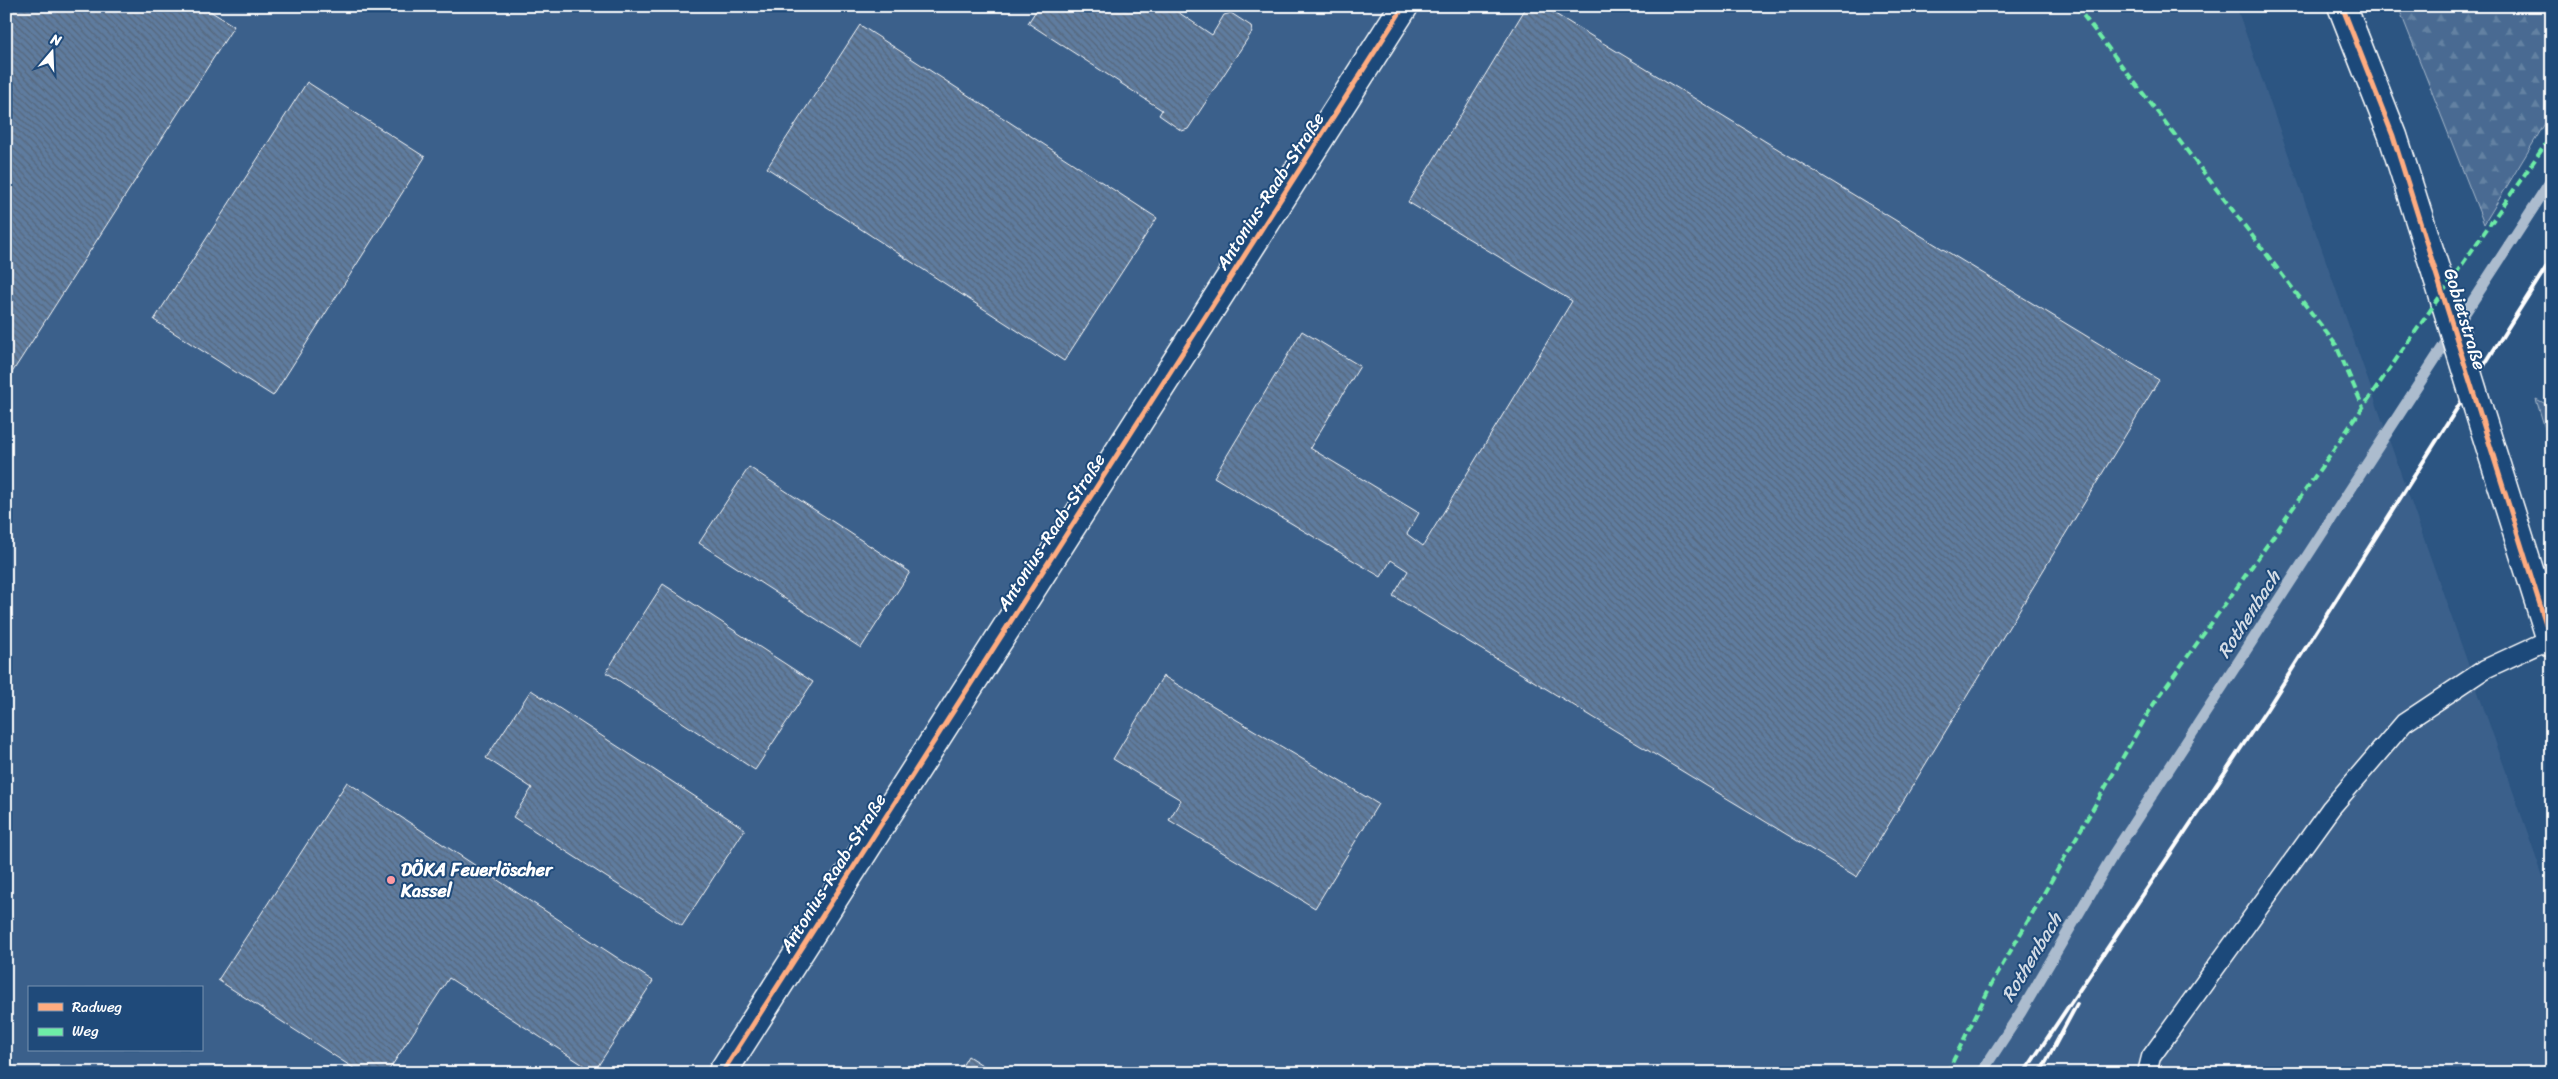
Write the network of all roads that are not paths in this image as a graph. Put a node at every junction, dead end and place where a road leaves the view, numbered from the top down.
1 (1404, 6) edge
2 (2342, 6) edge
3 (2551, 641) edge
4 (722, 1073) edge
5 (2147, 1073) edge

1 - 4 street, Antonius-Raab-Straße
2 - 3 street, Gobietstraße, bridge
3 - 5 lane

